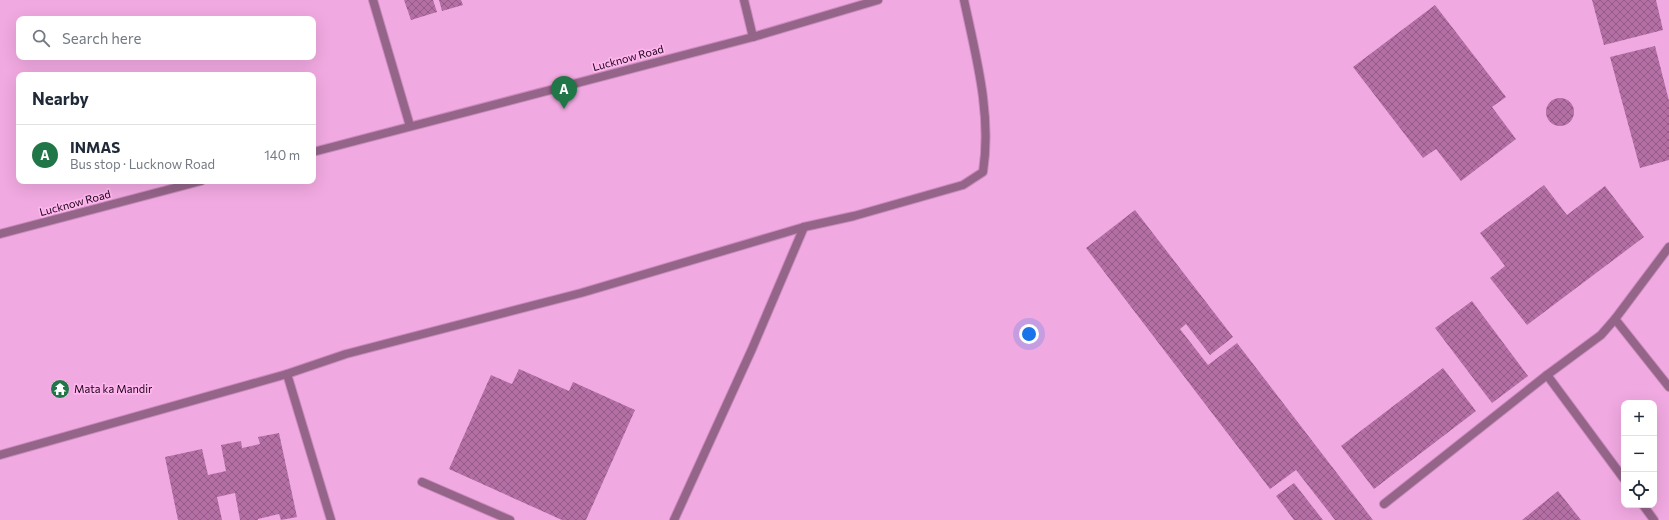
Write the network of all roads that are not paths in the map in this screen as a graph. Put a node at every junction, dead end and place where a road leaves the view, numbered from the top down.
1 (373, 0) edge
2 (744, 0) edge
3 (878, 0) edge
4 (964, 0) edge
5 (753, 37) junction
6 (410, 126) junction
7 (316, 151) edge
8 (190, 184) edge
9 (804, 227) junction
10 (0, 234) edge
11 (1669, 247) edge
12 (1615, 319) junction
13 (287, 374) junction
14 (1547, 375) junction
15 (1669, 387) edge
16 (0, 455) edge
17 (1621, 475) edge
18 (422, 482) dead end
19 (1384, 504) dead end
20 (1645, 508) edge
21 (331, 520) edge
22 (510, 520) edge
23 (674, 520) edge
24 (1654, 520) edge

1 - 6 street
2 - 5 street
3 - 5 street, Lucknow Road
4 - 9 street
5 - 6 street, Lucknow Road
6 - 7 street, Lucknow Road
8 - 10 street, Lucknow Road
9 - 13 street
9 - 23 street
11 - 12 street
12 - 14 street
12 - 15 street
13 - 16 street
13 - 21 street
14 - 17 street
14 - 19 street
18 - 22 street
20 - 24 street

